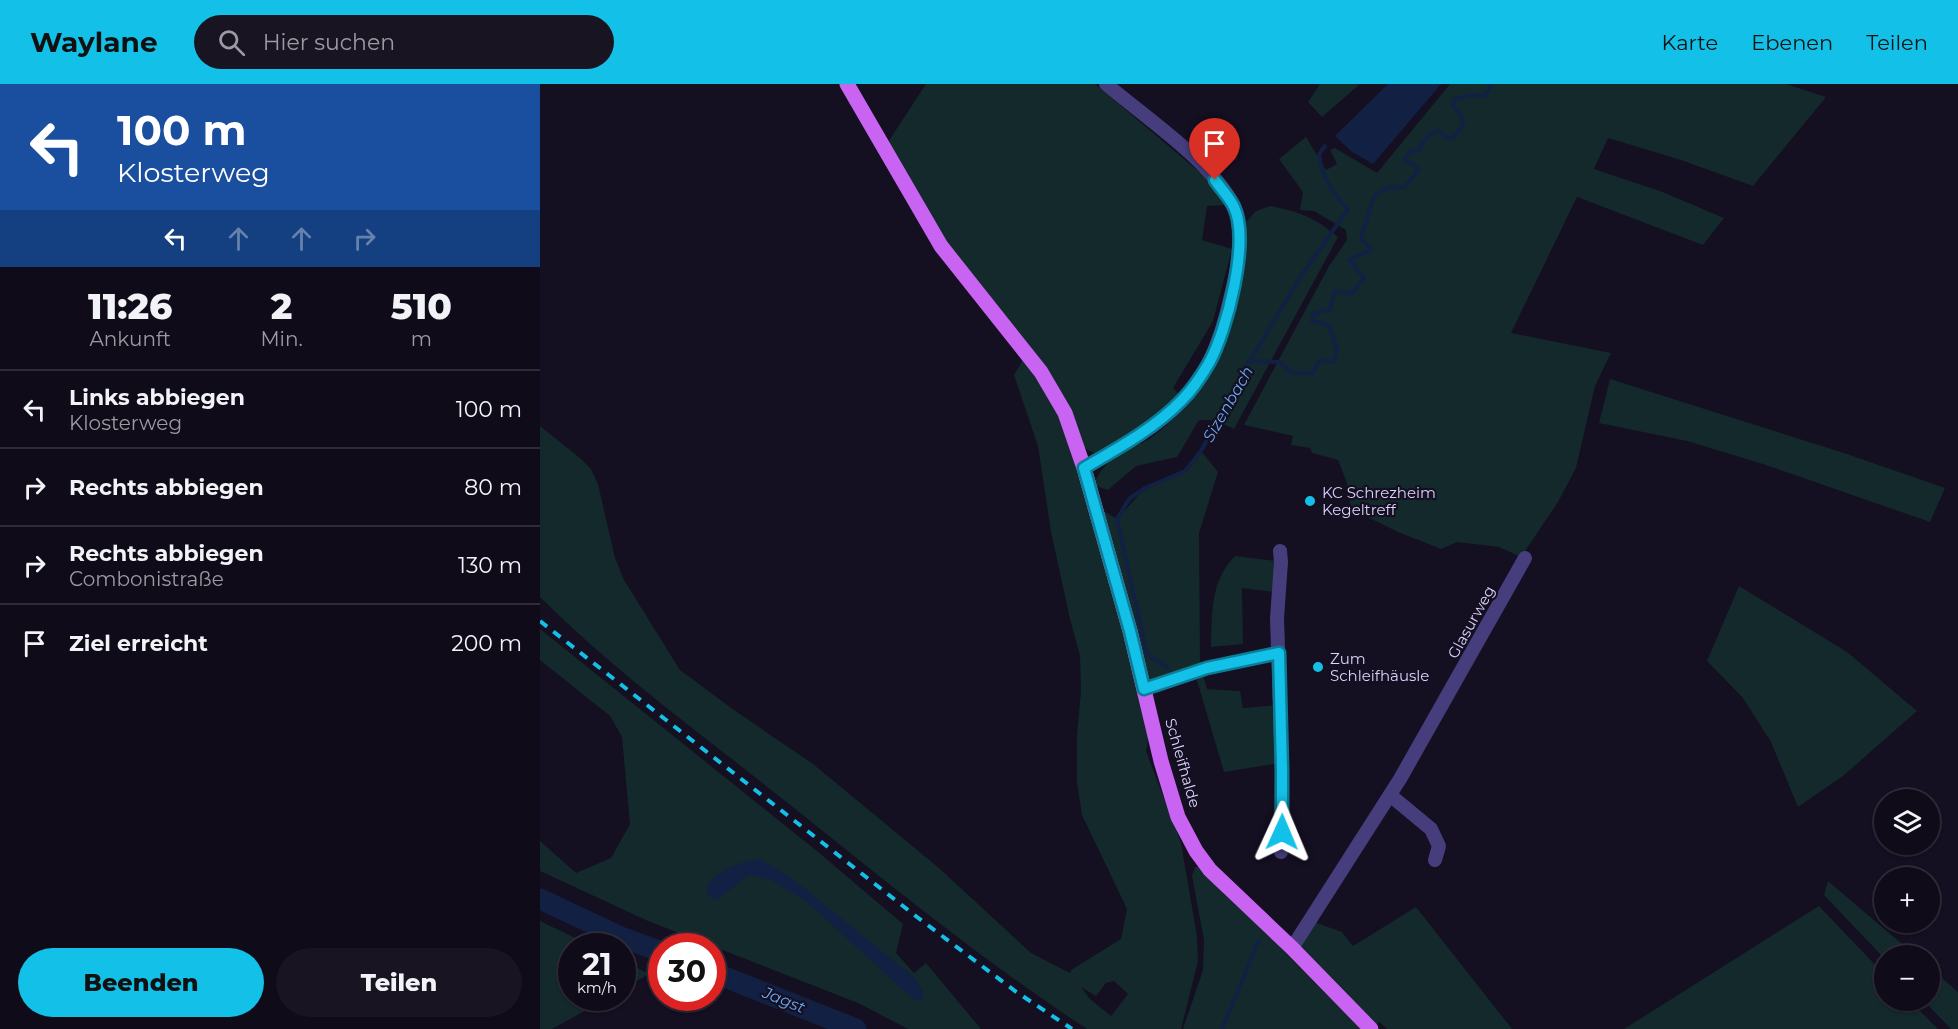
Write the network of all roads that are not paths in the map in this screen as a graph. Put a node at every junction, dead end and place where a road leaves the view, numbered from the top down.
1 (847, 84) edge
2 (1106, 84) edge
3 (1084, 468) junction
4 (1280, 551) dead end
5 (1525, 558) dead end
6 (1279, 653) junction
7 (1144, 689) junction
8 (1390, 795) junction
9 (1281, 852) dead end
10 (1435, 860) dead end
11 (1292, 948) junction
12 (1371, 1029) edge

1 - 3 main road, Schleifhalde
2 - 3 street
3 - 7 main road, Schleifhalde
4 - 6 street
5 - 8 street, Glasurweg
6 - 7 street
6 - 9 street
7 - 11 main road, Schleifhalde
8 - 10 street
8 - 11 street, Glasurweg
11 - 12 main road, Schleifhalde

